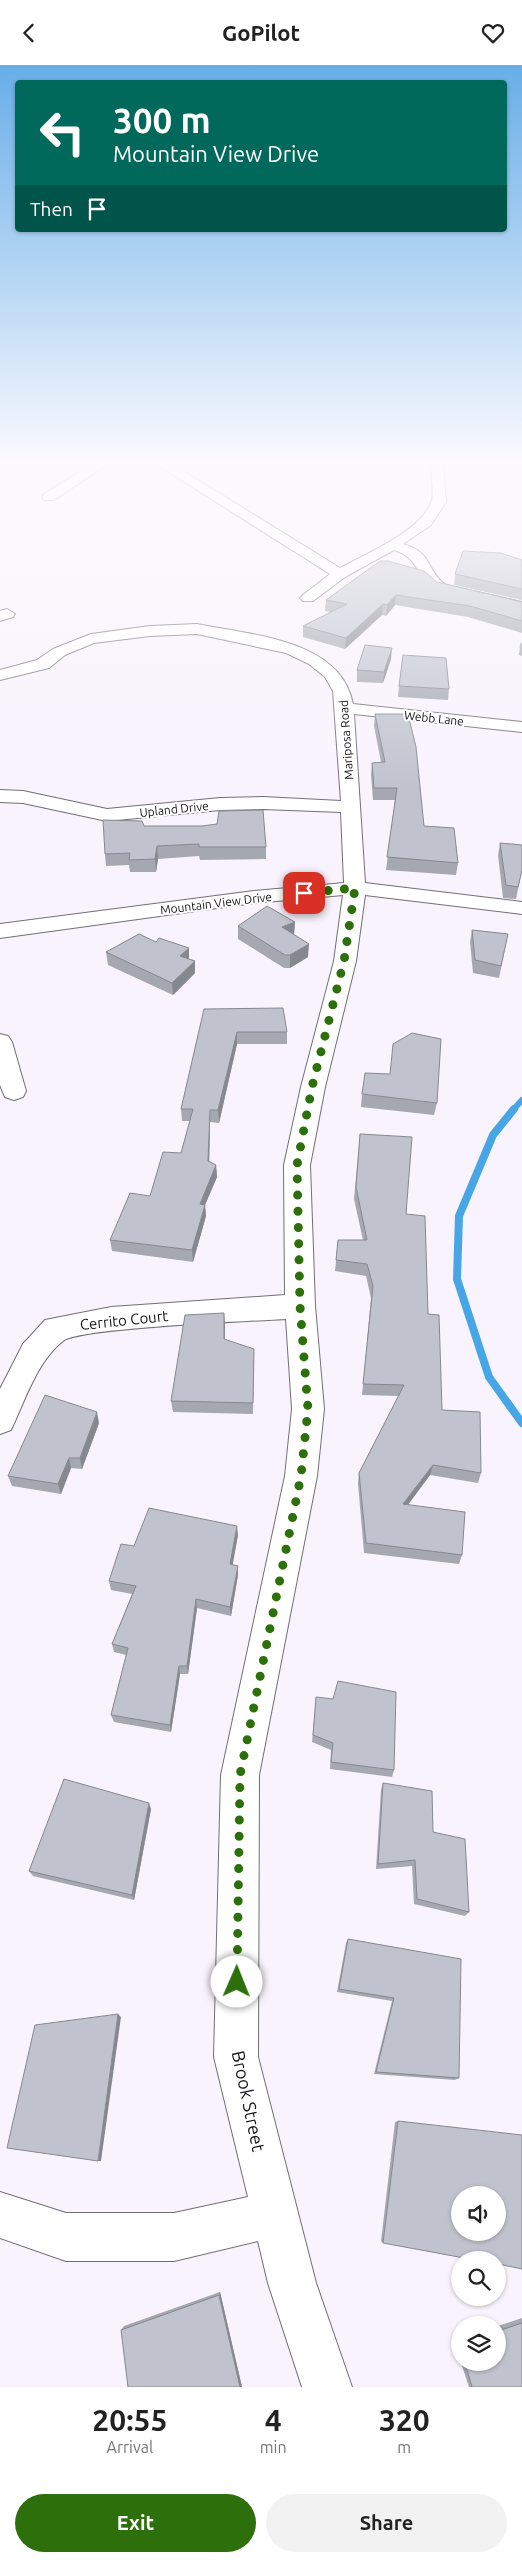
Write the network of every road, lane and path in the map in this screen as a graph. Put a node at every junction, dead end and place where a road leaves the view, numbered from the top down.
1 (337, 572) edge
2 (343, 572) edge
3 (427, 572) edge
4 (340, 574) junction
5 (308, 598) dead end
6 (522, 607) edge
7 (0, 675) edge
8 (345, 708) junction
9 (522, 727) edge
10 (0, 795) edge
11 (351, 807) junction
12 (355, 888) junction
13 (522, 908) edge
14 (0, 931) edge
15 (0, 1042) edge
16 (14, 1091) dead end
17 (300, 1306) junction
18 (0, 1420) edge
19 (0, 2215) edge
20 (275, 2215) junction
21 (327, 2387) edge

1 - 4 street
2 - 4 street
3 - 6 street
4 - 5 street
7 - 8 street, Mariposa Road
8 - 9 street, Webb Lane
8 - 11 street, Mariposa Road
10 - 11 street, Upland Drive
11 - 12 street, Mariposa Road
12 - 13 street, Mountain View Drive
12 - 14 street, Mountain View Drive
12 - 17 street, Brook Street
15 - 16 street
17 - 18 street, Cerrito Court
17 - 20 street, Brook Street
19 - 20 street
20 - 21 street, Brook Street

